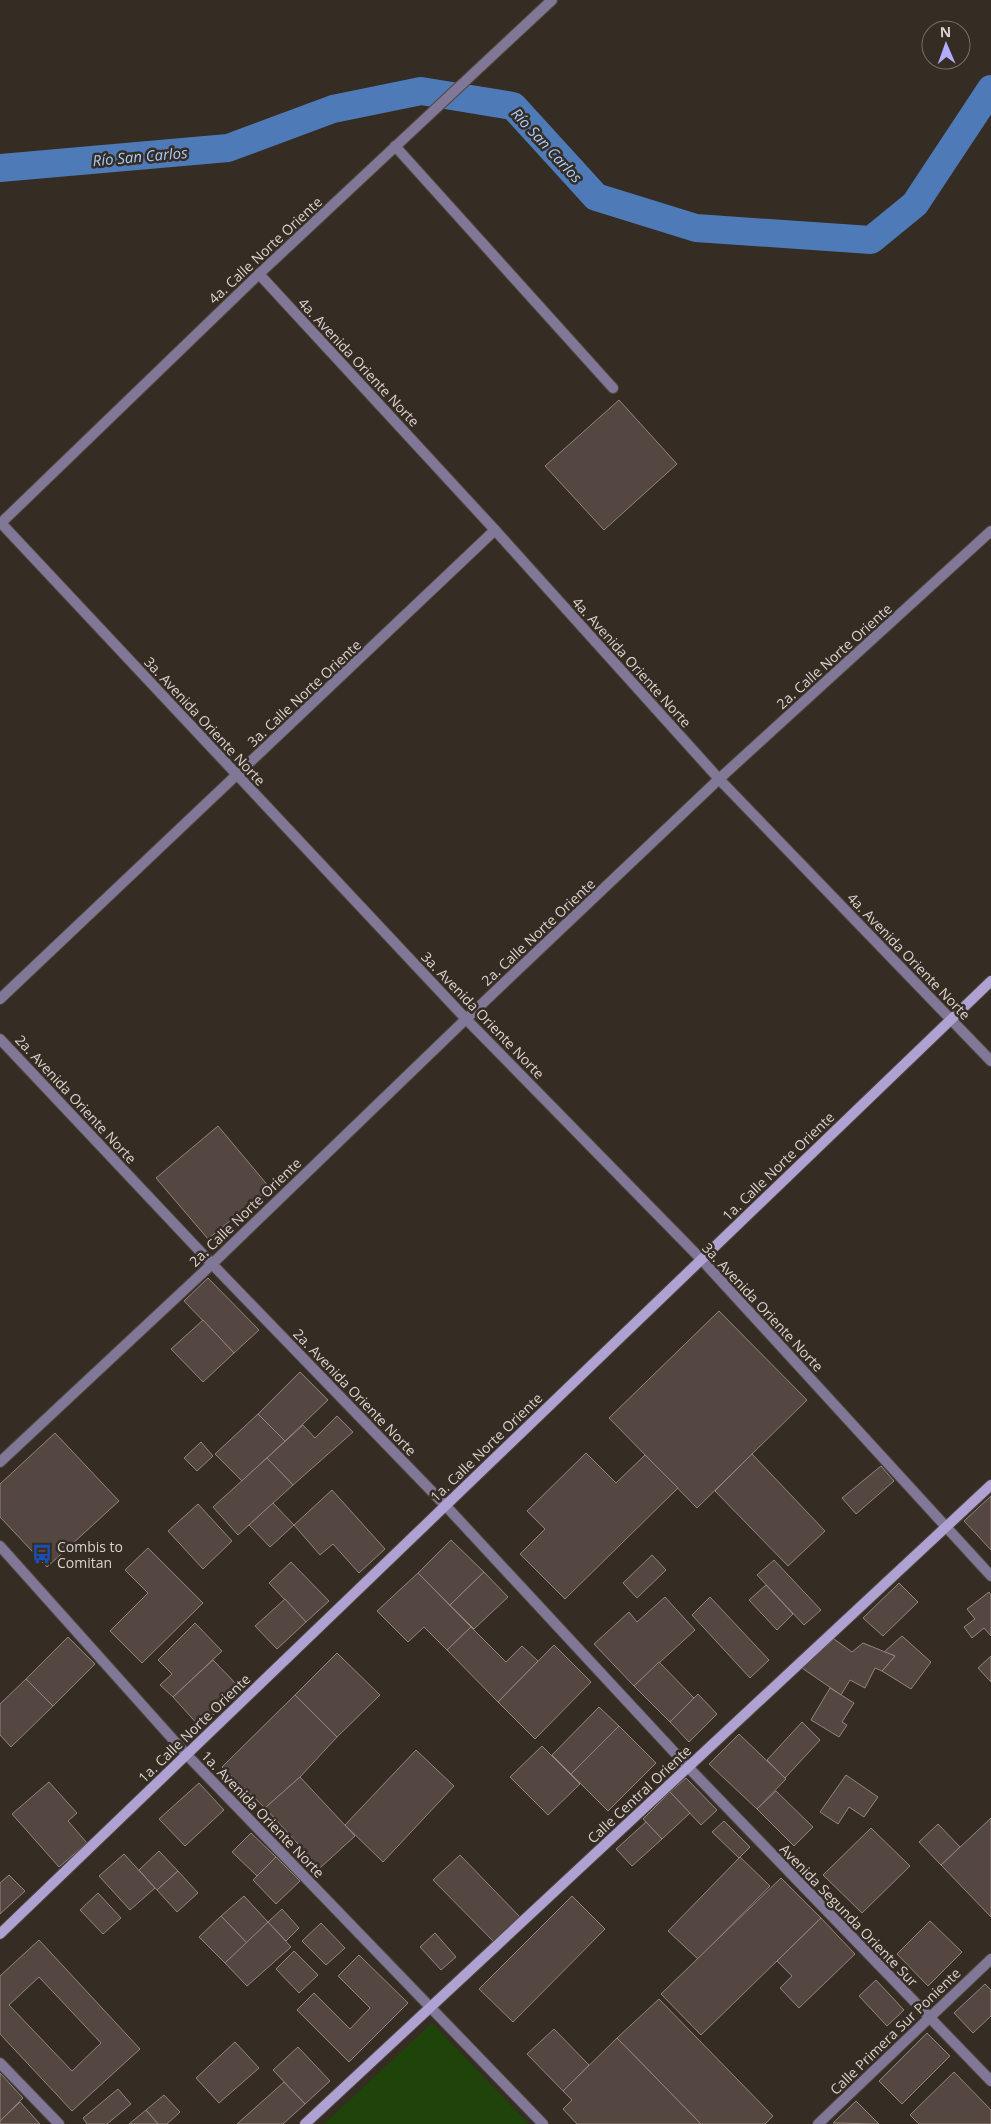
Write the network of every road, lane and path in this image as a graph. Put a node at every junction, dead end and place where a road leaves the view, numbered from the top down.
1 (552, 0) edge
2 (395, 146) junction
3 (259, 274) junction
4 (613, 388) dead end
5 (0, 523) edge
6 (495, 530) junction
7 (989, 536) edge
8 (237, 776) junction
9 (719, 779) junction
10 (991, 980) edge
11 (0, 999) edge
12 (466, 1019) junction
13 (951, 1019) junction
14 (0, 1039) edge
15 (991, 1062) edge
16 (701, 1259) junction
17 (212, 1264) junction
18 (0, 1462) edge
19 (991, 1485) edge
20 (445, 1506) junction
21 (946, 1527) junction
22 (0, 1546) edge
23 (991, 1576) edge
24 (186, 1754) junction
25 (688, 1767) junction
26 (0, 1934) edge
27 (991, 1959) edge
28 (430, 2008) junction
29 (930, 2017) junction
30 (0, 2063) edge
31 (991, 2081) edge
32 (59, 2124) edge
33 (305, 2124) edge
34 (543, 2124) edge
35 (818, 2124) edge

1 - 2 street, 4a. Calle Norte Oriente
2 - 3 street, 4a. Calle Norte Oriente
2 - 4 street
3 - 5 street, 4a. Calle Norte Oriente
3 - 6 street, 4a. Avenida Oriente Norte
5 - 8 street, 3a. Avenida Oriente Norte
6 - 8 street, 3a. Calle Norte Oriente
6 - 9 street, 4a. Avenida Oriente Norte
7 - 9 street, 2a. Calle Norte Oriente
8 - 11 street, 3a. Calle Norte Oriente
8 - 12 street, 3a. Avenida Oriente Norte
9 - 12 street, 2a. Calle Norte Oriente
9 - 13 street, 4a. Avenida Oriente Norte
10 - 13 main road, 1a. Calle Norte Oriente
12 - 16 street, 3a. Avenida Oriente Norte
12 - 17 street, 2a. Calle Norte Oriente
13 - 15 street, 4a. Avenida Oriente Norte
13 - 16 main road, 1a. Calle Norte Oriente
14 - 17 street, 2a. Avenida Oriente Norte
16 - 20 main road, 1a. Calle Norte Oriente
16 - 21 street, 3a. Avenida Oriente Norte
17 - 18 street, 2a. Calle Norte Oriente
17 - 20 street, 2a. Avenida Oriente Norte
19 - 21 main road, Calle Central Oriente
20 - 24 main road, 1a. Calle Norte Oriente
20 - 25 street, 2a. Avenida Oriente Norte
21 - 23 street, 3a. Avenida Oriente Norte
21 - 25 main road, Calle Central Oriente
22 - 24 street, 1a. Avenida Oriente Norte
24 - 26 main road, 1a. Calle Norte Oriente
24 - 28 street, 1a. Avenida Oriente Norte
25 - 28 main road, Calle Central Oriente
25 - 29 street, Avenida Segunda Oriente Sur
27 - 29 street, Calle Primera Sur Poniente
28 - 33 main road, Calle Central Oriente
28 - 34 street, 1a. Avenida Oriente Norte
29 - 31 street, Avenida Segunda Oriente Sur
29 - 35 street, Calle Primera Sur Poniente
30 - 32 street

